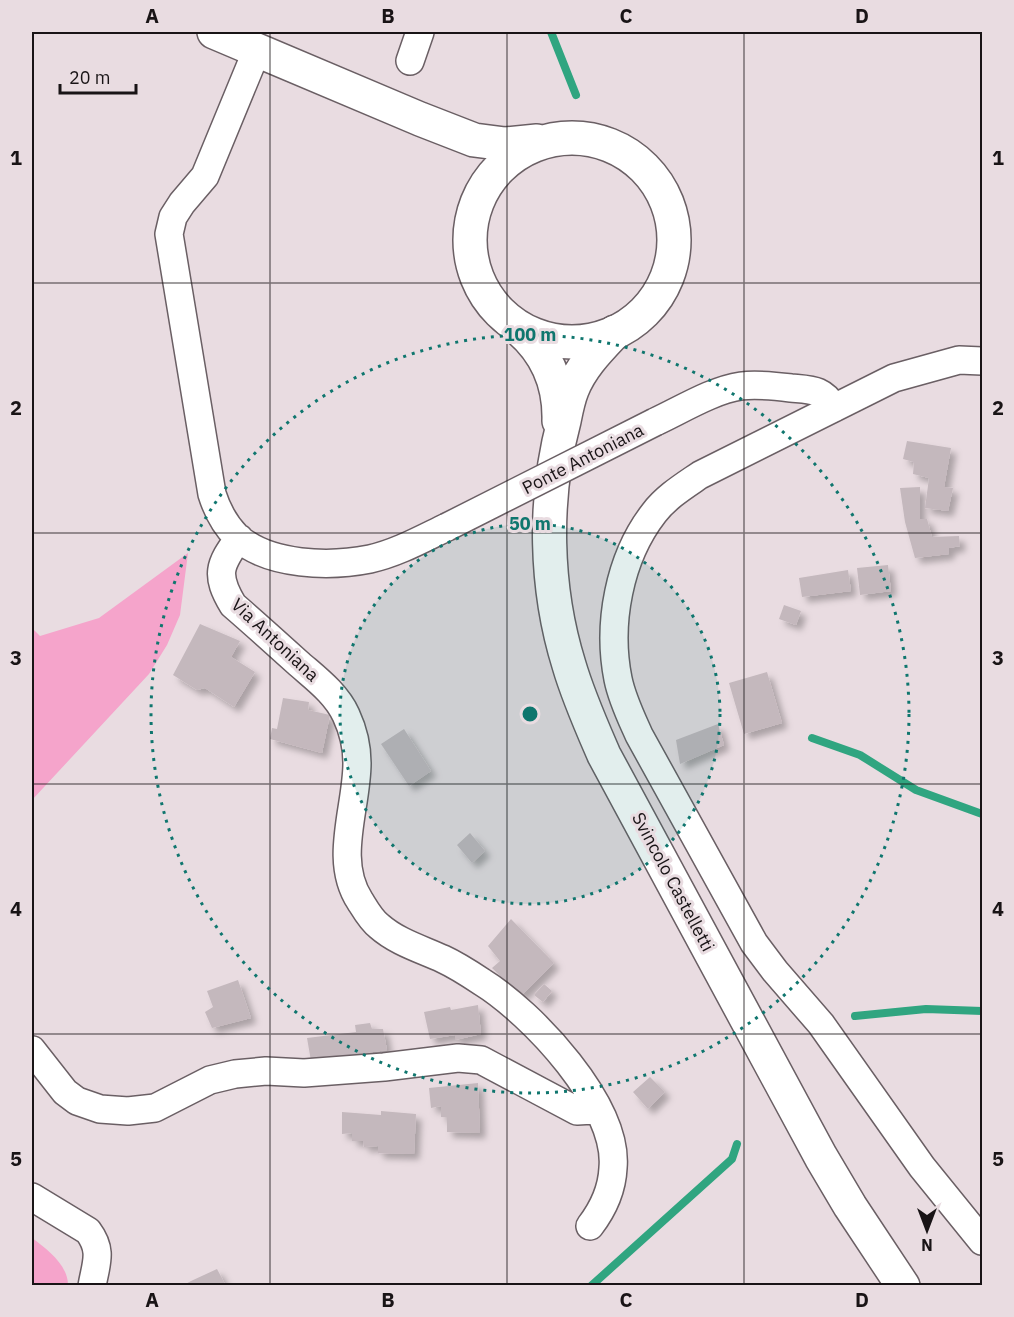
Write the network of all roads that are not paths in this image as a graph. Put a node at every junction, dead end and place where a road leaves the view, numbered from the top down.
1 (214, 32) edge
2 (420, 32) edge
3 (257, 50) junction
4 (410, 61) dead end
5 (443, 129) junction
6 (551, 140) junction
7 (478, 200) junction
8 (519, 329) junction
9 (615, 332) junction
10 (982, 361) edge
11 (834, 408) junction
12 (558, 444) junction
13 (239, 538) junction
14 (32, 1050) edge
15 (597, 1106) junction
16 (32, 1197) edge
17 (590, 1226) dead end
18 (982, 1241) edge
19 (92, 1286) edge
20 (903, 1286) edge

1 - 3 main road
2 - 4 street
3 - 5 main road
3 - 13 street
5 - 6 main road
5 - 7 main road
6 - 7 main road
6 - 9 main road
7 - 8 main road
8 - 9 main road
8 - 12 main road
9 - 12 main road
10 - 11 street
11 - 13 street, Ponte Antoniana, bridge
11 - 18 street
12 - 20 main road, Svincolo Castelletti
13 - 15 street, Via Antoniana
14 - 15 street
15 - 17 street, Via Antoniana
16 - 19 street

